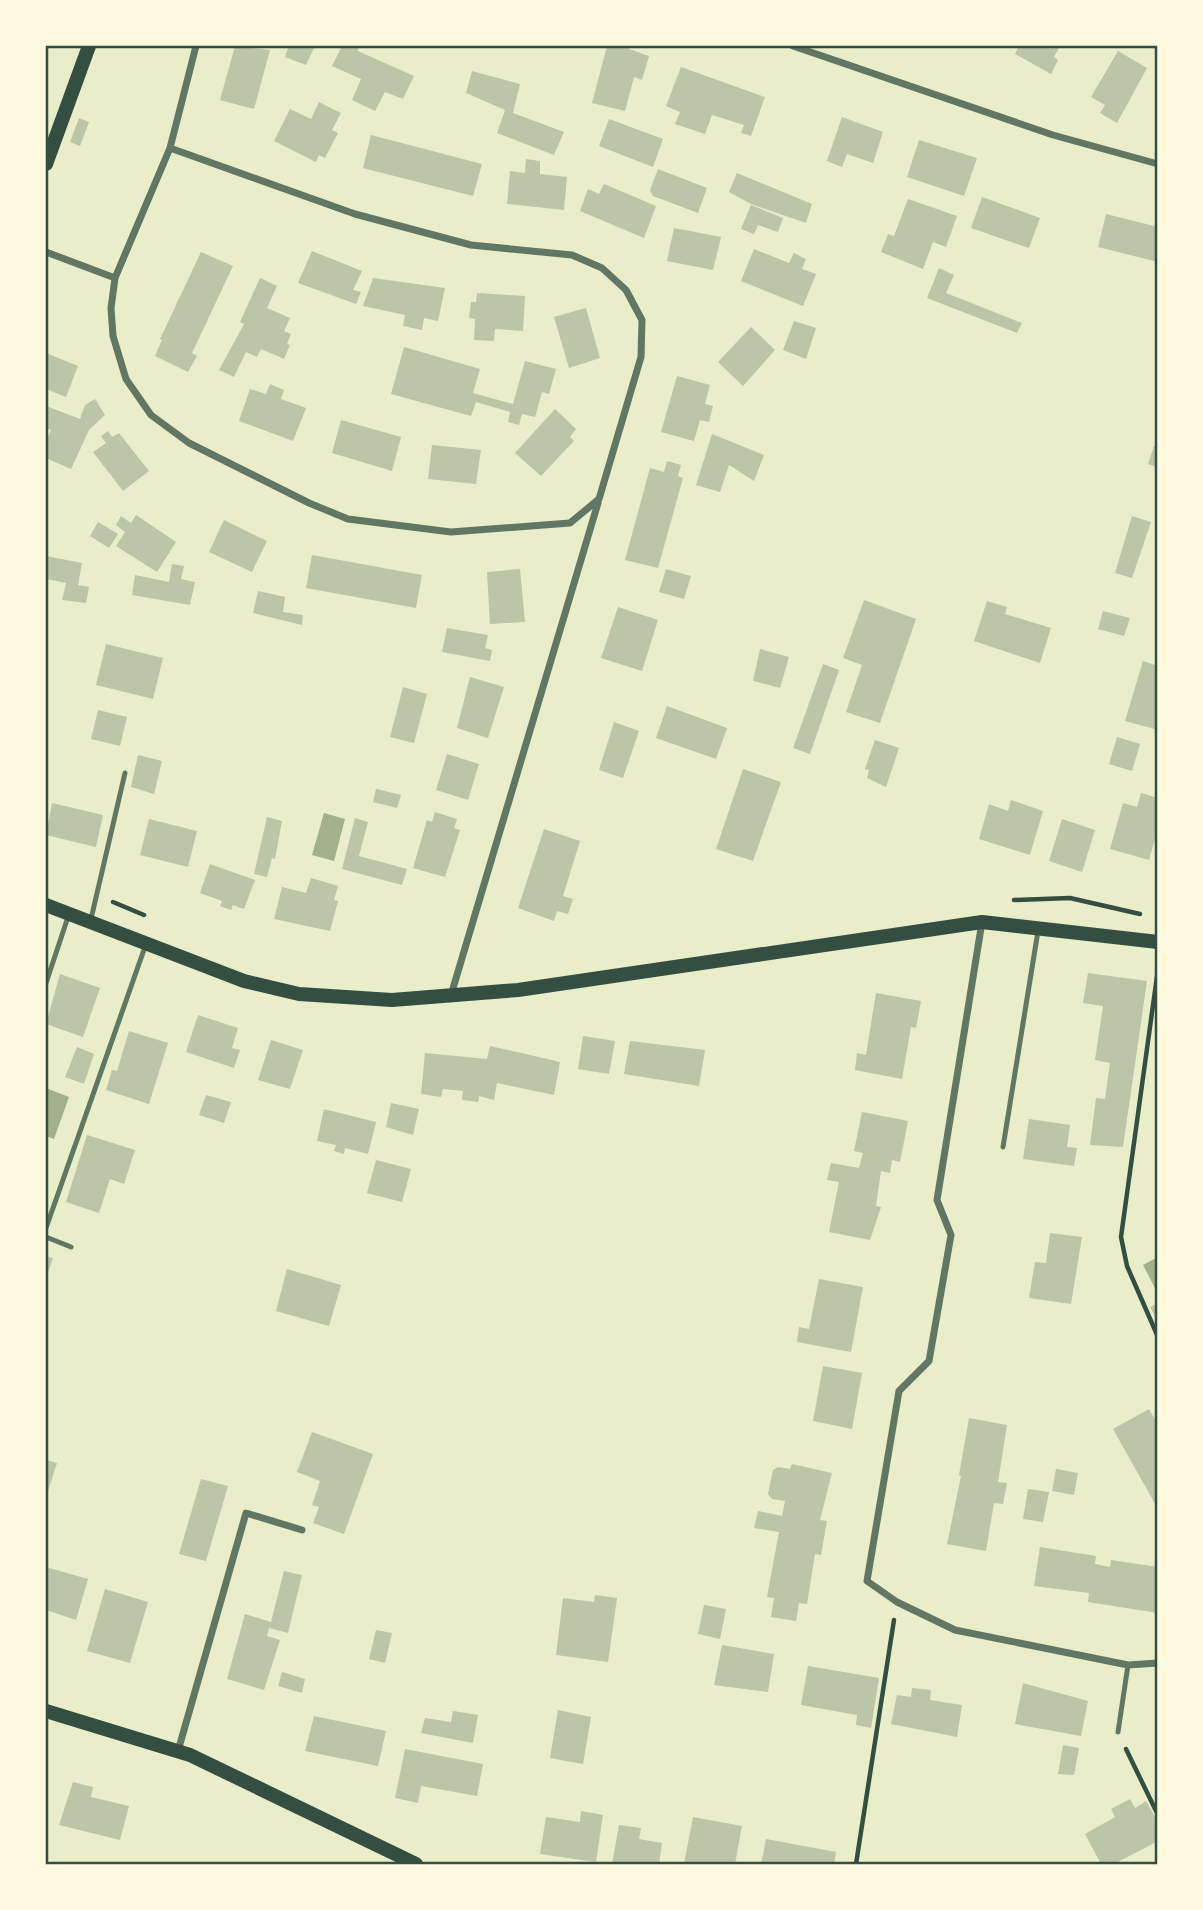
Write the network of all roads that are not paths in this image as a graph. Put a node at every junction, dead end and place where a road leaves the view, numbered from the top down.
1 (89, 46) edge
2 (196, 46) edge
3 (793, 46) edge
4 (170, 148) junction
5 (46, 164) edge
6 (1157, 164) edge
7 (46, 252) edge
8 (115, 278) junction
9 (599, 499) junction
10 (125, 773) dead end
11 (46, 905) edge
12 (69, 914) junction
13 (91, 922) junction
14 (982, 922) junction
15 (1039, 928) junction
16 (1157, 942) edge
17 (146, 944) junction
18 (46, 983) edge
19 (450, 996) junction
20 (1003, 1147) dead end
21 (46, 1228) edge
22 (46, 1237) edge
23 (71, 1247) dead end
24 (302, 1530) dead end
25 (1157, 1663) edge
26 (1128, 1665) junction
27 (46, 1711) edge
28 (1118, 1732) road end
29 (178, 1751) junction
30 (416, 1864) edge

1 - 5 main road
2 - 4 street
3 - 6 street
4 - 8 street
4 - 9 street
7 - 8 street
8 - 9 street
9 - 19 street
10 - 13 lane
11 - 12 main road
12 - 13 main road
12 - 18 lane
13 - 17 main road
14 - 15 main road
14 - 19 main road
14 - 26 street
15 - 16 main road
15 - 20 lane
17 - 19 main road
17 - 21 lane
22 - 23 lane
24 - 29 street
25 - 26 street
26 - 28 lane
27 - 29 main road
29 - 30 main road

